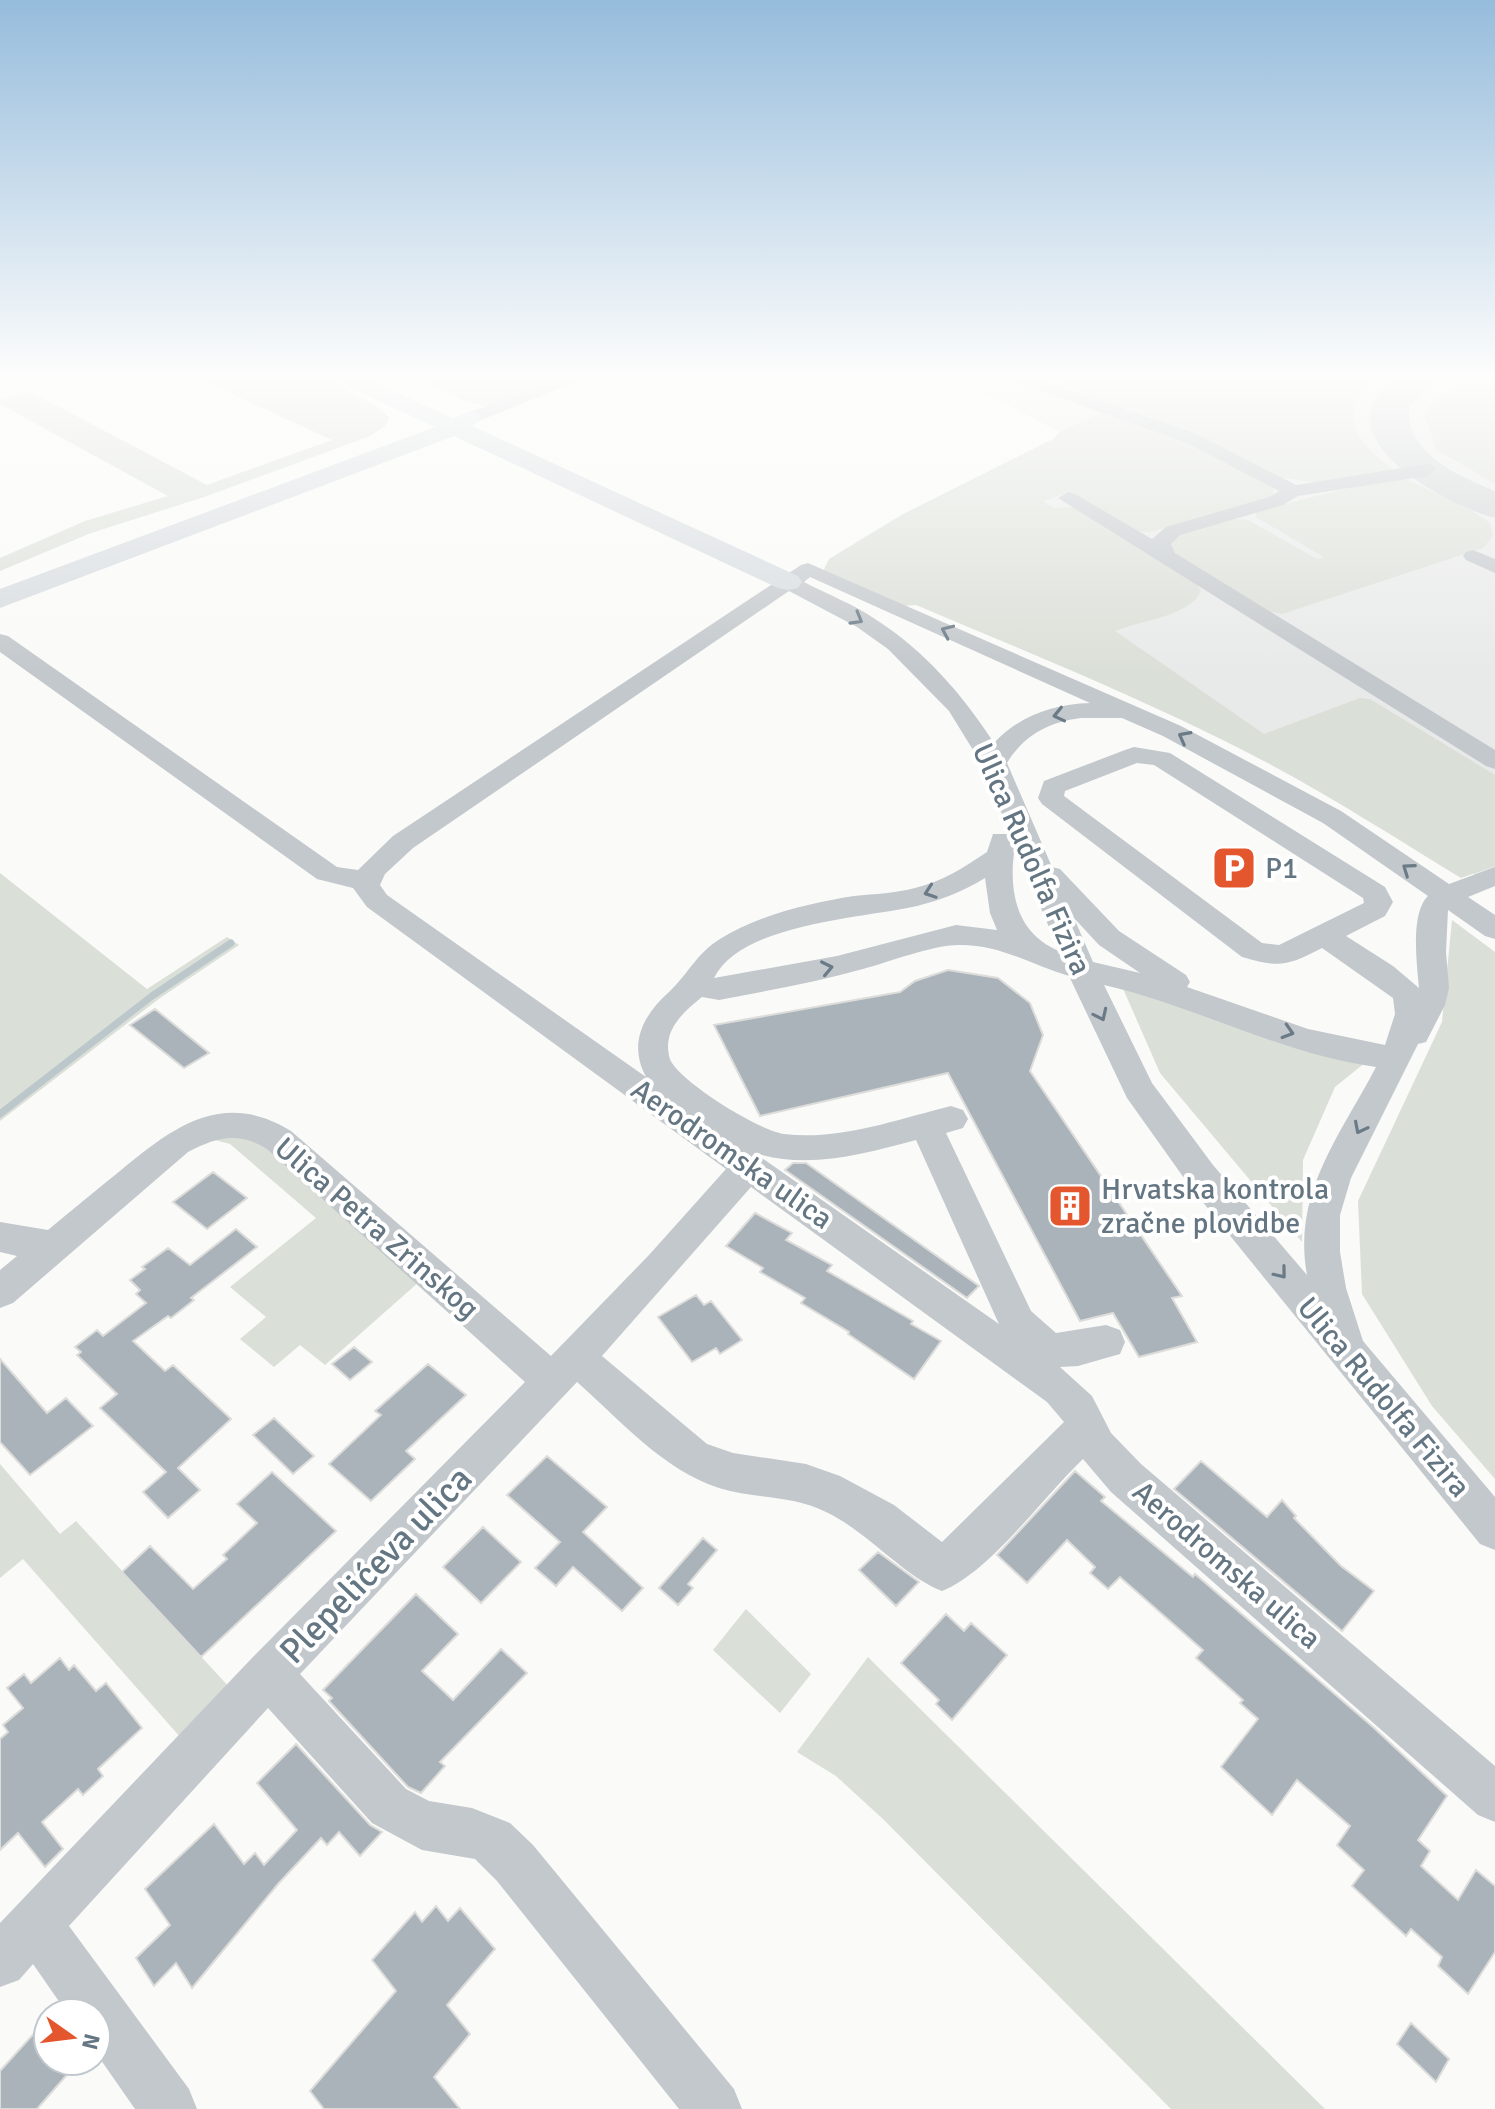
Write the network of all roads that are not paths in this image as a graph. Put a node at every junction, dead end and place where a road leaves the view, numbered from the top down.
1 (306, 476) edge
2 (313, 476) edge
3 (566, 476) edge
4 (576, 476) edge
5 (1265, 476) edge
6 (1386, 476) edge
7 (1293, 491) junction
8 (1068, 498) dead end
9 (1166, 556) junction
10 (1473, 556) dead end
11 (1495, 567) edge
12 (798, 576) junction
13 (0, 582) edge
14 (0, 599) edge
15 (0, 641) edge
16 (1136, 715) junction
17 (1495, 761) edge
18 (994, 763) junction
19 (1016, 814) junction
20 (999, 857) junction
21 (1035, 857) junction
22 (1495, 876) edge
23 (367, 879) junction
24 (1446, 896) junction
25 (1495, 929) edge
26 (1324, 935) junction
27 (747, 937) junction
28 (1027, 947) junction
29 (1431, 952) junction
30 (1080, 967) junction
31 (775, 979) junction
32 (696, 985) junction
33 (1239, 1017) junction
34 (1396, 1058) junction
35 (749, 1166) junction
36 (0, 1237) edge
37 (53, 1246) junction
38 (0, 1292) edge
39 (1106, 1342) dead end
40 (1351, 1359) junction
41 (565, 1370) junction
42 (1088, 1430) junction
43 (1495, 1529) edge
44 (268, 1674) junction
45 (1495, 1798) edge
46 (17, 1942) edge
47 (169, 2109) edge
48 (714, 2109) edge

1 - 13 main road
2 - 14 main road
3 - 12 main road, Ulica Rudolfa Fizira
4 - 12 main road, Ulica Rudolfa Fizira
5 - 7 street
6 - 7 street
7 - 9 street
8 - 9 street
9 - 17 street
10 - 11 street
16 -> 12 street, Ulica Rudolfa Fizira
12 -> 18 street, Ulica Rudolfa Fizira
12 - 23 street
15 - 23 street
16 -> 18 street
24 -> 16 street, Ulica Rudolfa Fizira
18 - 19 street, Ulica Rudolfa Fizira
19 - 20 street
19 - 21 street, Ulica Rudolfa Fizira
20 -> 27 street
20 - 28 street
21 - 30 street, Ulica Rudolfa Fizira
21 - 33 street
22 - 24 street
23 - 35 street, Aerodromska ulica
24 - 25 street, Ulica Rudolfa Fizira
24 - 29 street
26 - 26 street
26 - 29 street
26 - 34 street
27 - 31 street
27 - 32 street
28 - 30 street
31 -> 28 street
29 - 34 street
30 - 33 street
30 -> 40 street, Ulica Rudolfa Fizira
31 - 32 street
32 - 39 street
33 -> 34 street
34 -> 40 street
35 - 41 street, Plepelićeva ulica
35 - 42 street, Aerodromska ulica
36 - 37 street
37 - 38 street, Ulica Petra Zrinskog
37 - 41 street, Ulica Petra Zrinskog
40 - 43 street, Ulica Rudolfa Fizira
41 - 42 street, Ulica Petra Zrinskog
41 - 44 street, Plepelićeva ulica
42 - 45 street, Aerodromska ulica
44 - 46 street, Plepelićeva ulica
44 - 48 street
46 - 47 street

